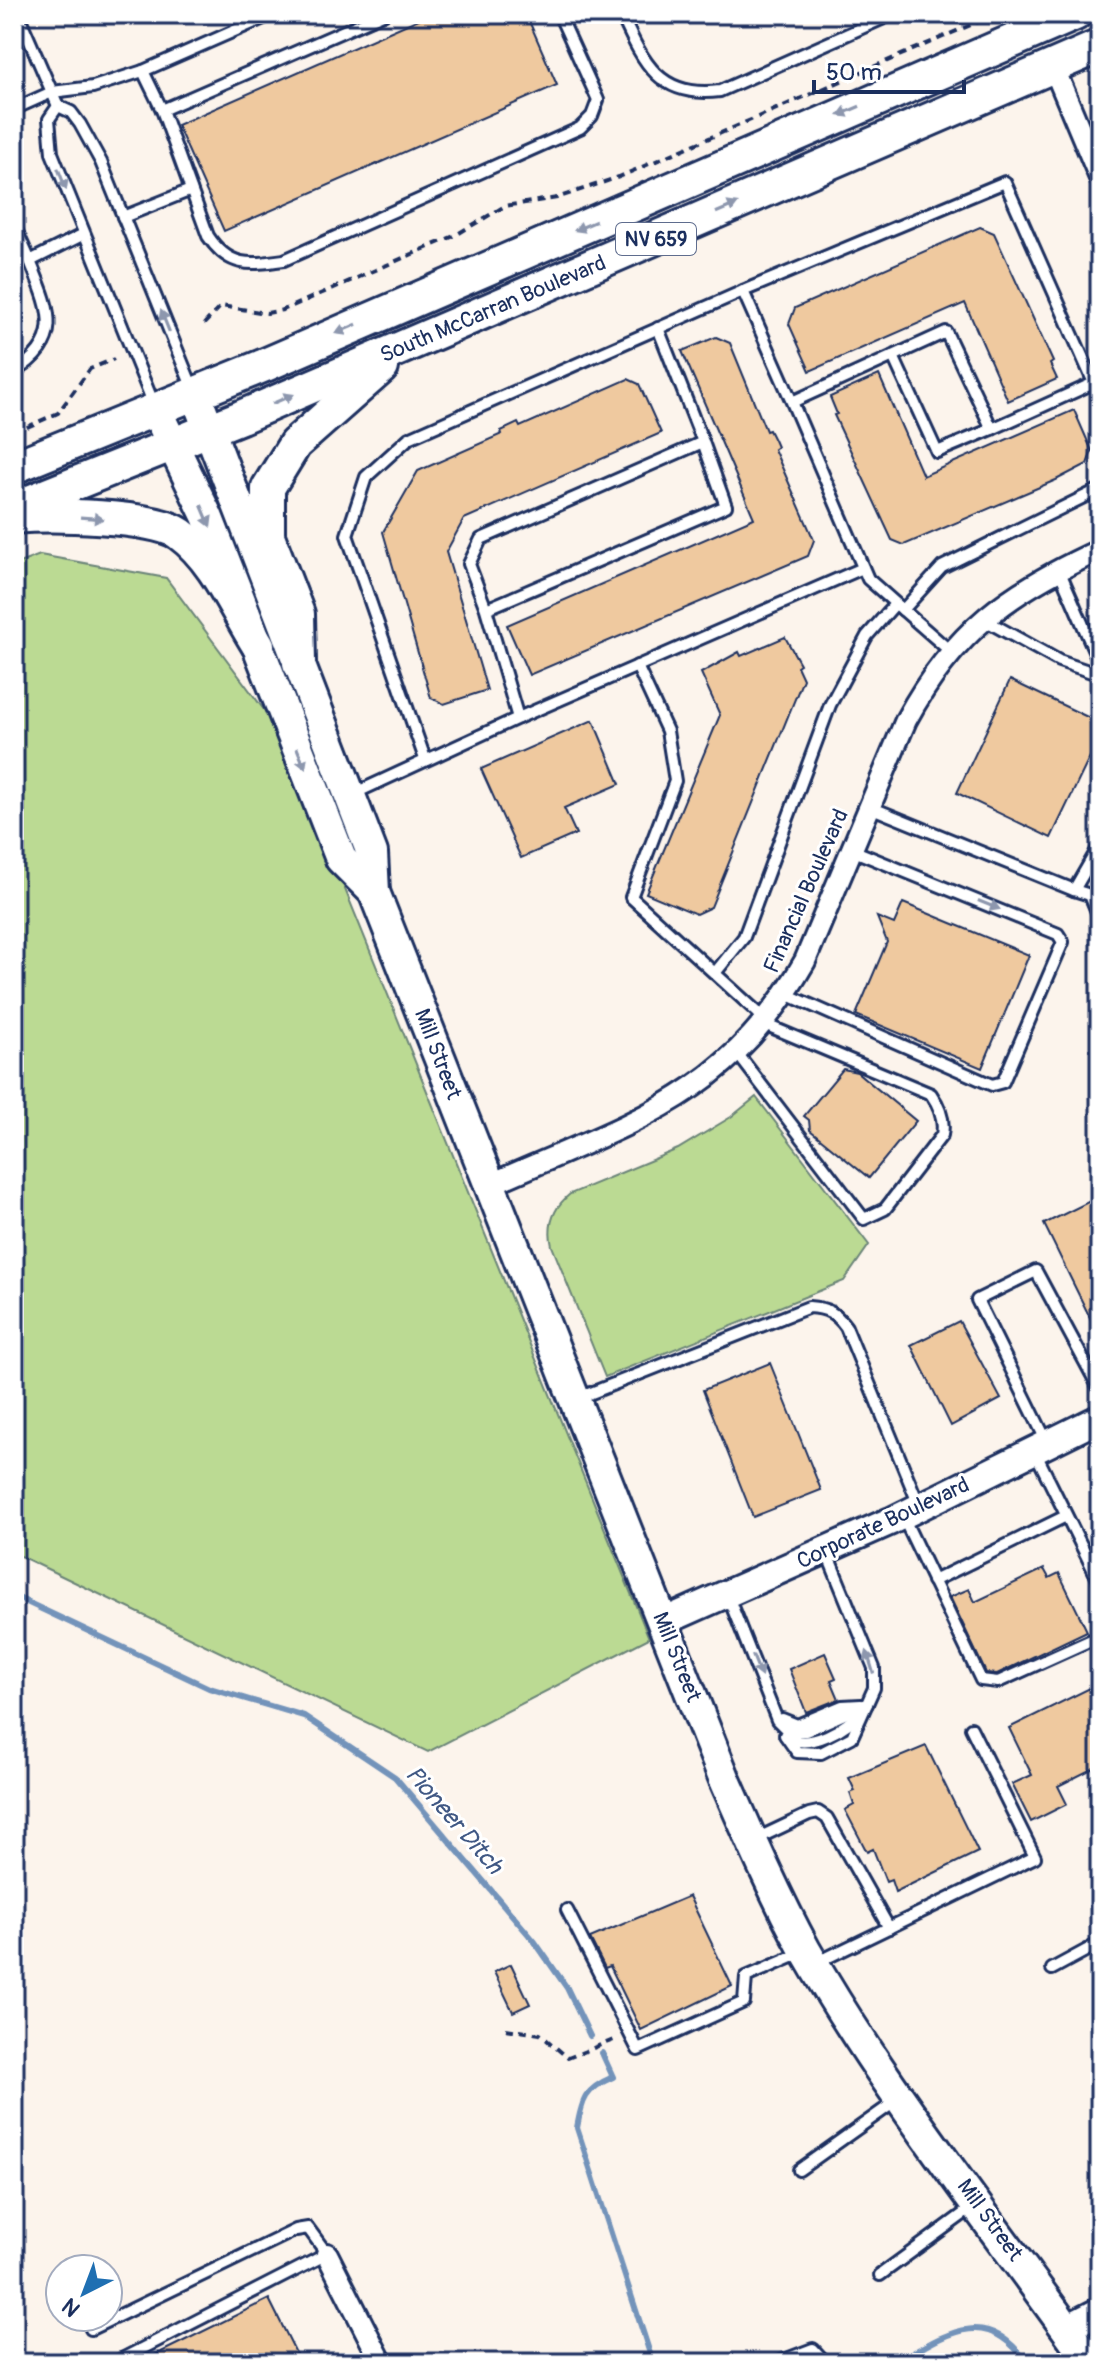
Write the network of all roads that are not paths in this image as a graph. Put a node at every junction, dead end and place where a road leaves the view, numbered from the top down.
1 (18, 14) edge
2 (273, 14) edge
3 (383, 14) edge
4 (559, 14) edge
5 (621, 14) edge
6 (893, 14) edge
7 (1075, 14) edge
8 (1100, 25) edge
9 (1100, 46) edge
10 (1053, 66) junction
11 (143, 71) junction
12 (52, 92) junction
13 (58, 106) junction
14 (14, 109) edge
15 (162, 110) junction
16 (1100, 178) edge
17 (191, 190) junction
18 (123, 217) junction
19 (14, 225) edge
20 (84, 234) junction
21 (30, 261) junction
22 (743, 291) junction
23 (658, 328) junction
24 (409, 344) junction
25 (893, 356) junction
26 (14, 372) edge
27 (1097, 382) edge
28 (195, 393) junction
29 (1100, 395) edge
30 (792, 402) junction
31 (155, 408) junction
32 (992, 429) junction
33 (211, 430) junction
34 (703, 442) junction
35 (174, 445) junction
36 (14, 467) edge
37 (1100, 489) edge
38 (14, 508) edge
39 (14, 517) edge
40 (1100, 550) edge
41 (863, 568) junction
42 (1059, 569) junction
43 (899, 607) junction
44 (486, 609) junction
45 (982, 619) junction
46 (258, 645) junction
47 (950, 651) junction
48 (299, 663) junction
49 (1100, 664) edge
50 (637, 666) junction
51 (1100, 675) edge
52 (518, 718) junction
53 (425, 759) junction
54 (348, 797) junction
55 (870, 807) junction
56 (1100, 845) edge
57 (852, 850) junction
58 (1074, 890) junction
59 (374, 892) junction
60 (1100, 919) edge
61 (715, 973) junction
62 (786, 994) junction
63 (766, 1022) junction
64 (737, 1053) junction
65 (489, 1185) junction
66 (1100, 1390) edge
67 (575, 1400) junction
68 (1100, 1418) edge
69 (1041, 1447) junction
70 (911, 1511) junction
71 (1066, 1516) junction
72 (825, 1550) junction
73 (933, 1581) junction
74 (1100, 1583) edge
75 (727, 1594) junction
76 (663, 1622) junction
77 (1100, 1636) edge
78 (867, 1704) junction
79 (774, 1710) junction
80 (779, 1724) junction
81 (971, 1728) dead end
82 (752, 1841) junction
83 (1100, 1894) edge
84 (1100, 1901) edge
85 (567, 1910) dead end
86 (889, 1928) junction
87 (1100, 1943) edge
88 (810, 1958) junction
89 (1052, 1969) dead end
90 (901, 2097) junction
91 (799, 2170) dead end
92 (978, 2203) junction
93 (327, 2254) junction
94 (880, 2275) dead end
95 (1100, 2311) edge
96 (124, 2313) edge
97 (1067, 2328) junction
98 (380, 2362) edge
99 (114, 2363) edge
100 (776, 2363) edge
101 (826, 2363) edge
102 (1091, 2363) edge

1 - 12 lane
2 - 11 lane
3 - 15 lane
4 - 17 lane
5 - 6 lane
7 -> 28 main road, South McCarran Boulevard / NV 659
8 - 10 main road
9 - 10 main road, South McCarran Boulevard / NV 659
10 - 16 street
24 -> 10 main road, South McCarran Boulevard / NV 659
11 - 12 lane
11 - 15 lane
12 - 13 lane
12 - 14 lane
13 - 18 lane
13 -> 20 lane
15 - 17 lane
17 - 18 lane
28 -> 18 lane
19 - 21 lane
20 - 21 lane
20 - 31 lane
21 - 26 lane
22 - 23 lane
22 - 27 lane
22 - 30 lane
23 - 34 lane
23 - 53 lane
33 -> 24 main road, South McCarran Boulevard / NV 659
24 - 48 main road
25 - 30 lane
25 - 32 lane
25 - 32 lane
27 - 29 lane
27 - 32 lane
28 - 31 main road, South McCarran Boulevard / NV 659
28 - 33 main road, Mill Street
30 - 41 lane
31 - 35 main road, Mill Street
31 - 36 main road, South McCarran Boulevard / NV 659
33 - 35 main road, South McCarran Boulevard / NV 659
33 - 48 main road, Mill Street
34 - 44 lane
34 - 44 lane
35 - 38 main road, South McCarran Boulevard / NV 659
35 -> 46 main road, Mill Street
37 - 43 lane
39 -> 46 main road
40 - 42 street, Financial Boulevard
41 - 43 lane
41 - 50 lane
42 - 45 street, Financial Boulevard
42 - 49 lane
43 - 47 lane
43 - 61 lane
44 - 52 lane
45 - 47 street, Financial Boulevard
45 - 51 lane
46 -> 59 main road, Mill Street
47 - 55 street, Financial Boulevard
48 - 54 main road, Mill Street
50 - 52 lane
50 - 61 lane
52 - 53 lane
53 - 54 lane
54 - 59 main road, Mill Street
55 - 57 street, Financial Boulevard
55 - 58 lane
56 - 58 lane
57 - 62 street, Financial Boulevard
57 -> 62 lane
58 - 60 lane
59 - 65 main road, Mill Street
61 - 63 lane
62 - 63 street, Financial Boulevard
63 - 64 street, Financial Boulevard
63 - 64 lane
64 - 65 street, Financial Boulevard
65 - 67 main road, Mill Street
66 - 69 lane
67 - 70 lane
67 - 76 main road, Mill Street
68 - 69 street, Corporate Boulevard
69 - 70 street, Corporate Boulevard
69 - 71 lane
70 - 72 street, Corporate Boulevard
70 - 73 lane
71 - 73 lane
71 - 74 lane
72 - 75 street, Corporate Boulevard
78 -> 72 lane
73 - 77 lane
75 - 76 street, Corporate Boulevard
75 -> 79 lane
76 - 82 main road, Mill Street
78 - 79 lane
78 - 80 lane
78 - 80 lane
79 - 80 lane
81 - 86 lane
82 - 86 lane
82 - 88 main road, Mill Street
83 - 84 lane
85 - 88 lane
86 - 88 lane
87 - 89 lane
88 - 90 main road, Mill Street
90 - 91 lane
90 - 92 main road, Mill Street
92 - 94 lane
92 - 97 main road, Mill Street
93 - 96 lane
93 - 98 street
93 - 99 lane
95 - 97 street
97 - 102 main road, Mill Street
100 - 101 lane

